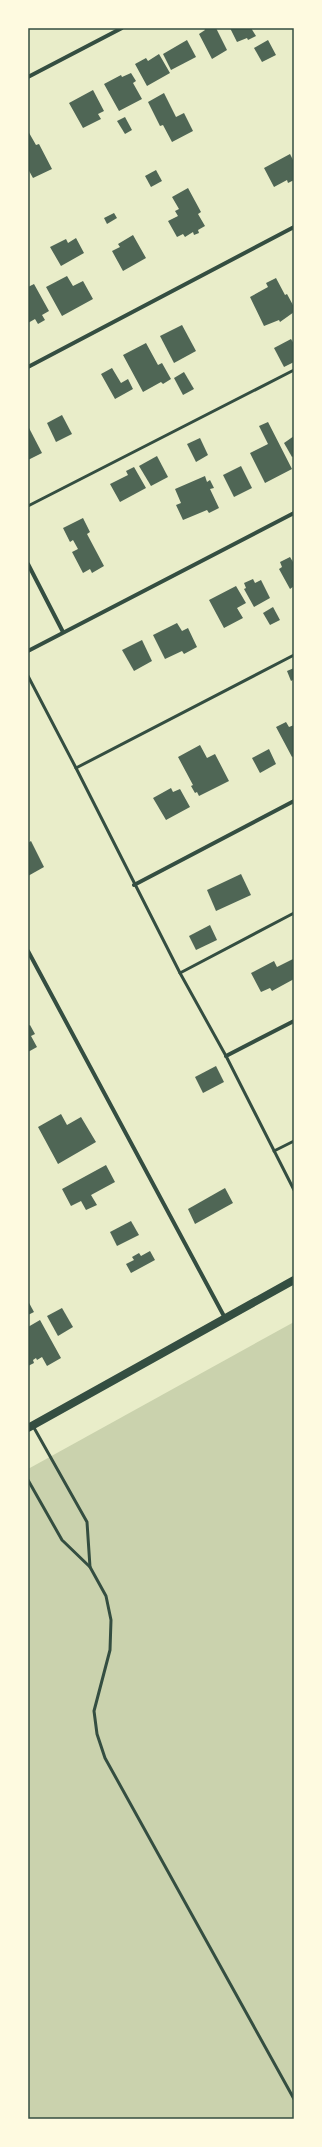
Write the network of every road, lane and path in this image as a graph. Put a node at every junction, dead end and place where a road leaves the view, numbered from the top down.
1 (122, 28) edge
2 (28, 77) edge
3 (294, 227) edge
4 (28, 367) edge
5 (294, 370) edge
6 (28, 506) edge
7 (294, 513) edge
8 (28, 564) edge
9 (63, 632) junction
10 (28, 651) edge
11 (294, 655) edge
12 (28, 676) edge
13 (76, 768) junction
14 (294, 801) edge
15 (134, 885) junction
16 (294, 914) edge
17 (28, 951) edge
18 (180, 974) junction
19 (294, 1021) edge
20 (226, 1056) junction
21 (294, 1141) edge
22 (274, 1151) junction
23 (294, 1190) edge
24 (294, 1280) edge
25 (225, 1318) junction
26 (30, 1427) edge
27 (28, 1480) edge
28 (90, 1567) junction
29 (294, 2099) edge

1 - 2 street
3 - 4 street
5 - 6 lane
7 - 9 street
8 - 9 street
9 - 10 street
11 - 13 lane
12 - 13 lane
13 - 15 lane
14 - 15 street
15 - 18 lane
16 - 18 lane
17 - 25 street
18 - 20 lane
19 - 20 street
20 - 22 lane
21 - 22 lane
22 - 23 lane
24 - 25 main road
25 - 26 main road
26 - 28 lane
27 - 28 lane
28 - 29 lane

